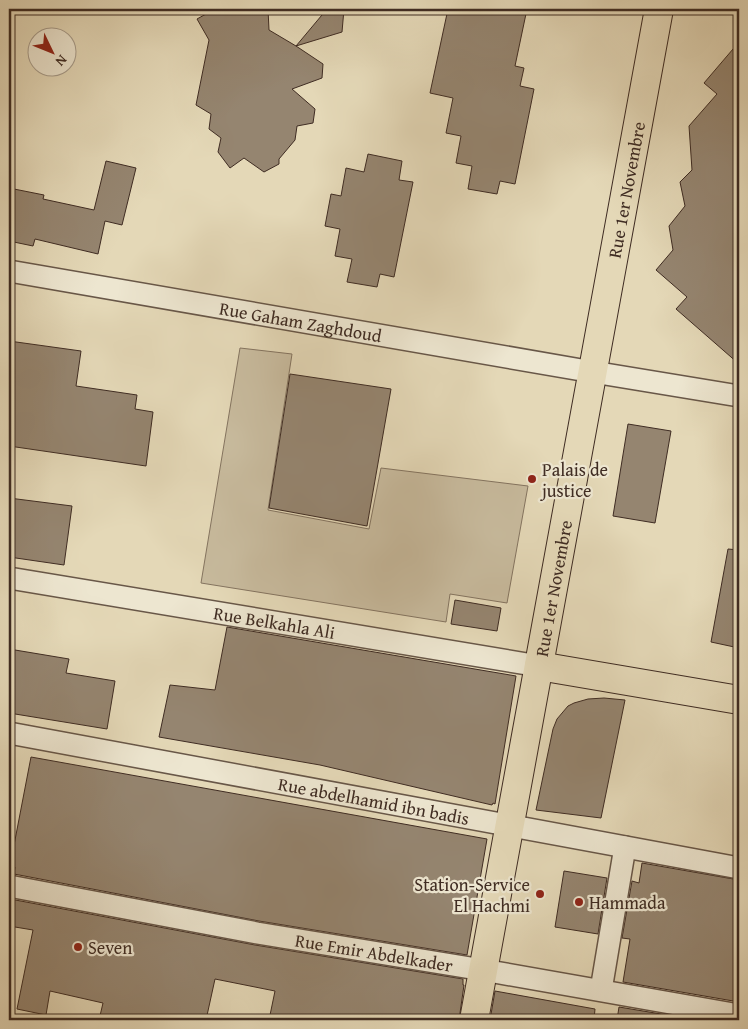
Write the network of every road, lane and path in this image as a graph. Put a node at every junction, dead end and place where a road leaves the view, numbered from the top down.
1 (659, 9) edge
2 (9, 272) edge
3 (593, 372) junction
4 (739, 396) edge
5 (9, 578) edge
6 (540, 666) junction
7 (739, 700) edge
8 (9, 733) edge
9 (510, 826) junction
10 (625, 847) junction
11 (739, 868) edge
12 (9, 886) edge
13 (483, 970) junction
14 (601, 990) junction
15 (739, 1015) edge
16 (474, 1020) edge

1 - 3 main road, Rue 1er Novembre
2 - 3 street, Rue Gaham Zaghdoud
3 - 4 street, Rue Gaham Zaghdoud
3 - 6 main road, Rue 1er Novembre
5 - 6 street, Rue Belkahla Ali
6 - 7 main road
6 - 9 main road, Rue 1er Novembre
8 - 9 street, Rue abdelhamid ibn badis
9 - 10 street, Rue abdelhamid ibn badis
9 - 13 main road, Rue 1er Novembre
10 - 11 street, Rue abdelhamid ibn badis
10 - 14 street
12 - 13 street, Rue Emir Abdelkader
13 - 14 street, Rue Emir Abdelkader
13 - 16 main road, Rue 1er Novembre
14 - 15 street, Rue Emir Abdelkader

